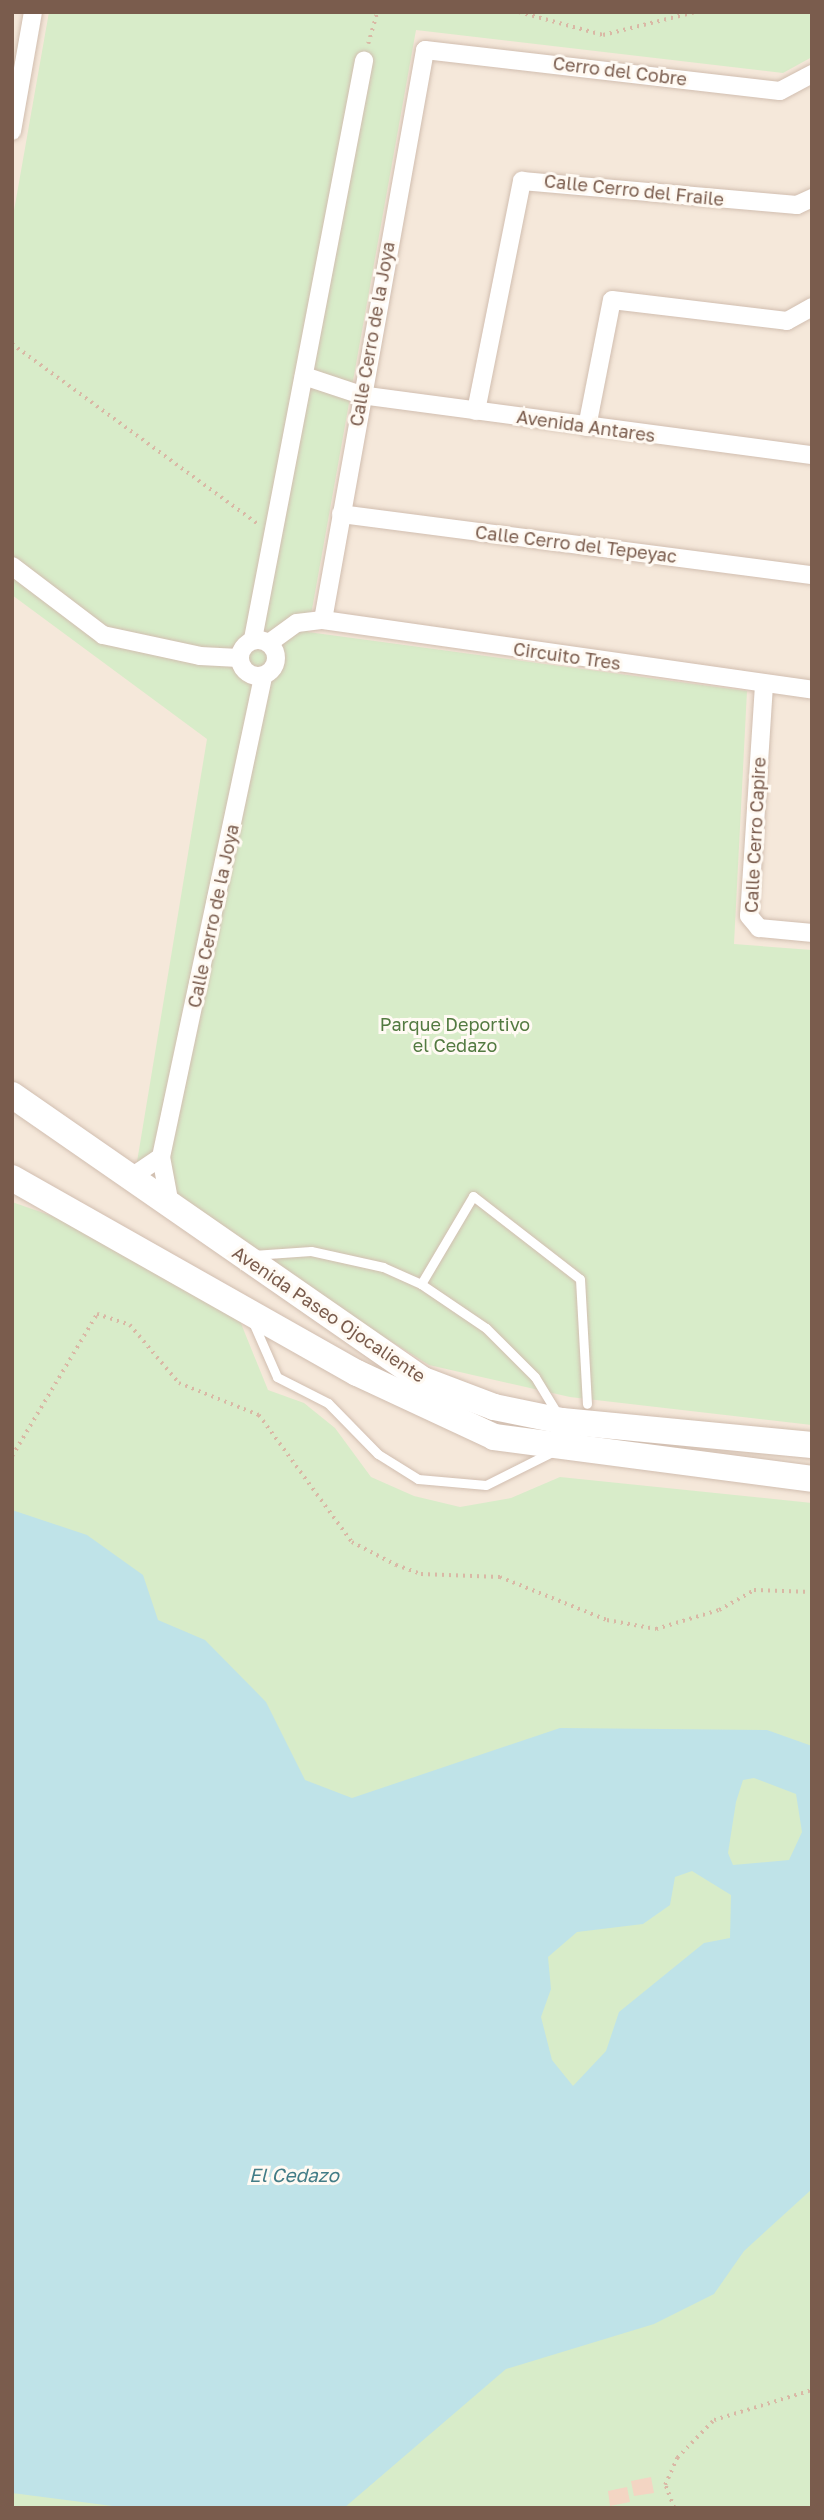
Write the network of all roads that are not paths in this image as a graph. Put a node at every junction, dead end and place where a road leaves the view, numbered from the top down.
1 (33, 12) edge
2 (425, 50) joint
3 (19, 57) edge
4 (364, 61) road end
5 (812, 74) edge
6 (12, 131) edge
7 (812, 198) edge
8 (812, 307) edge
9 (304, 376) junction
10 (361, 395) junction
11 (476, 411) junction
12 (587, 427) junction
13 (812, 456) edge
14 (341, 514) junction
15 (12, 566) edge
16 (812, 575) edge
17 (323, 620) junction
18 (261, 641) junction
19 (239, 658) junction
20 (263, 676) junction
21 (764, 685) junction
22 (812, 690) edge
23 (812, 933) edge
24 (12, 1095) edge
25 (161, 1157) junction
26 (12, 1178) edge
27 (130, 1178) junction
28 (170, 1205) junction
29 (240, 1256) junction
30 (421, 1284) junction
31 (249, 1312) junction
32 (587, 1404) dead end
33 (562, 1421) junction
34 (812, 1445) edge
35 (555, 1450) junction
36 (812, 1479) edge

1 - 3 street
2 - 5 street, Cerro del Cobre
2 - 10 street, Calle Cerro de la Joya
3 - 6 street
4 - 9 street
7 - 11 street, Calle Cerro del Fraile
8 - 12 street
9 - 10 street, Avenida Antares
9 - 18 street
10 - 11 street, Avenida Antares
10 - 14 street, Calle Cerro de la Joya
11 - 12 street, Avenida Antares
12 - 13 street, Avenida Antares
14 - 16 street, Calle Cerro del Tepeyac
14 - 17 street, Calle Cerro de la Joya
15 - 19 street
17 - 18 street
17 - 21 street, Circuito Tres
18 - 19 street
18 - 20 street, Calle Cerro de la Joya
19 - 20 street
20 - 25 street, Calle Cerro de la Joya
21 - 22 street, Circuito Tres
21 - 23 street, Calle Cerro Capire
24 - 27 main road, Avenida Paseo Ojocaliente
25 - 27 street
25 - 28 street
26 - 31 main road, Avenida Paseo Ojocaliente
27 - 28 main road, Avenida Paseo Ojocaliente
28 - 29 main road, Avenida Paseo Ojocaliente
29 - 30 lane
29 - 33 main road, Avenida Paseo Ojocaliente
30 - 32 lane
30 - 33 lane
31 - 35 main road, Avenida Paseo Ojocaliente
31 - 35 lane
33 - 34 main road, Avenida Paseo Ojocaliente
35 - 36 main road, Avenida Paseo Ojocaliente

